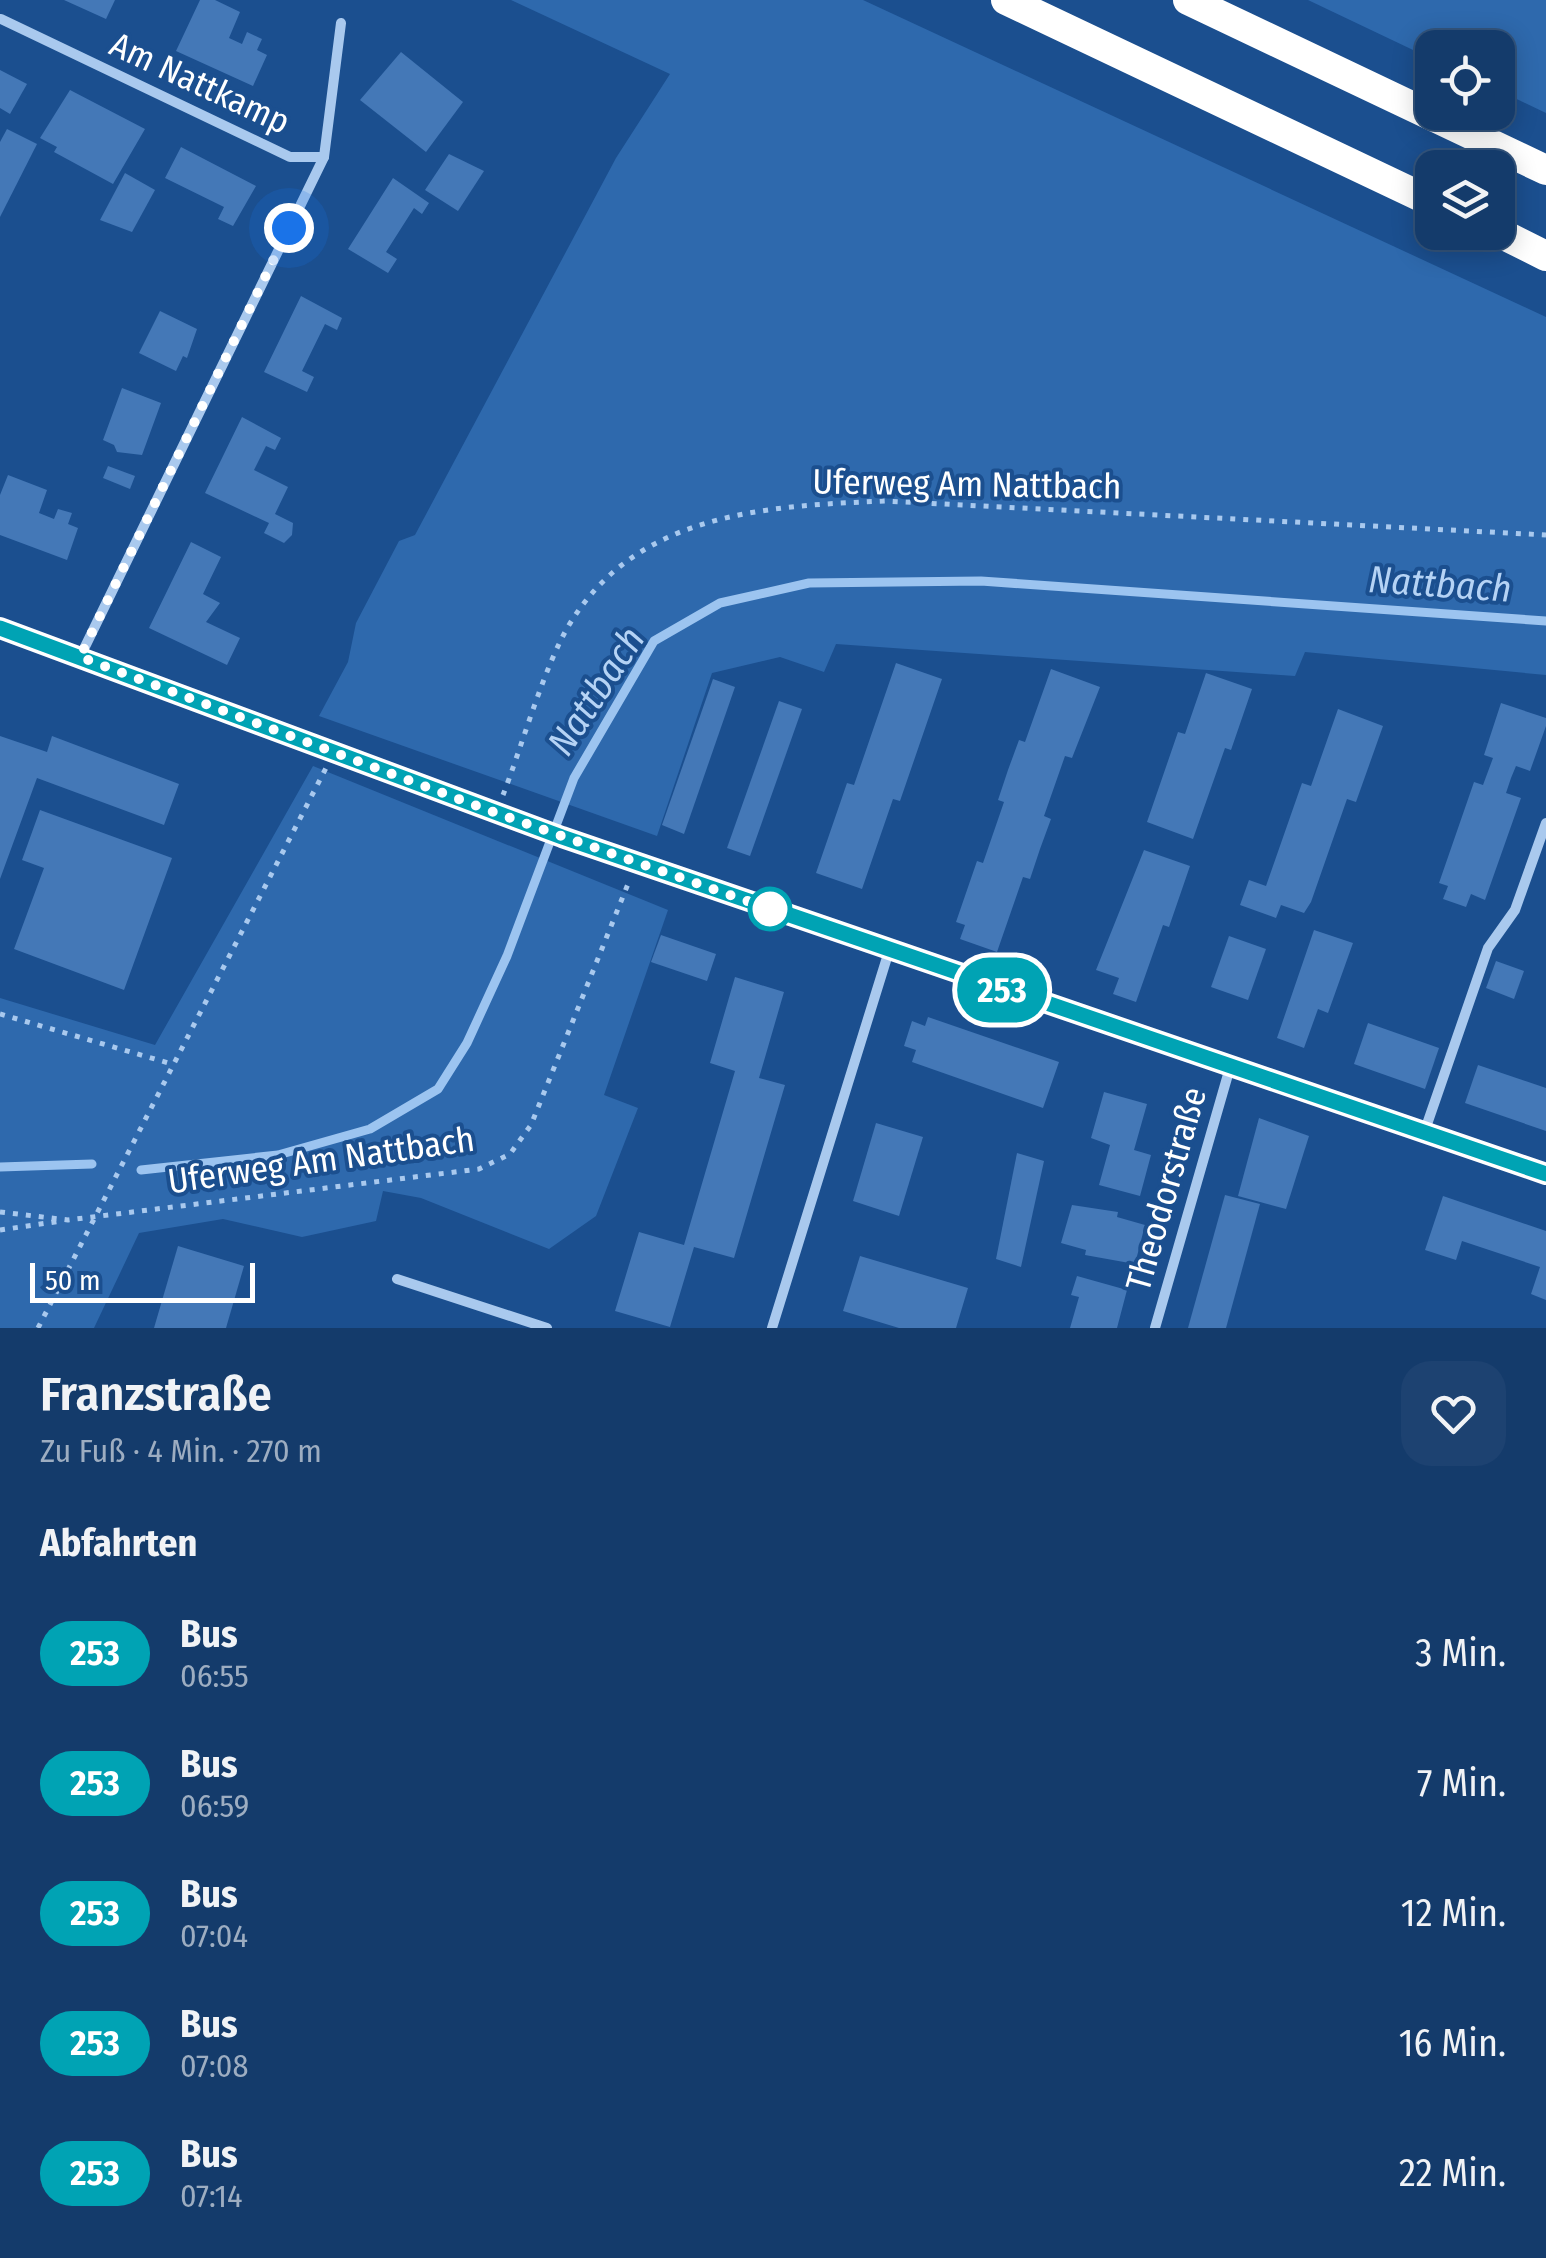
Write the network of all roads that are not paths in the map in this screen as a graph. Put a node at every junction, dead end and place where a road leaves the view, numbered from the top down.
1 (1006, 0) edge
2 (1188, 0) edge
3 (0, 19) edge
4 (341, 23) dead end
5 (324, 156) junction
6 (1546, 170) edge
7 (1415, 194) edge
8 (1515, 240) edge
9 (1546, 256) edge
10 (0, 628) edge
11 (80, 657) junction
12 (1546, 828) edge
13 (890, 950) junction
14 (1231, 1064) junction
15 (1425, 1130) junction
16 (1546, 1174) edge
17 (397, 1279) dead end
18 (548, 1328) edge
19 (772, 1328) edge
20 (1155, 1328) edge

1 - 7 highway
2 - 6 highway
3 - 5 street, Am Nattkamp
4 - 5 street, Am Nattkamp
5 - 11 street, Am Nattkamp
8 - 9 highway
10 - 11 street
11 - 13 street
12 - 15 street
13 - 14 street
13 - 19 street
14 - 15 street
14 - 20 street, Theodorstraße
15 - 16 street
17 - 18 street

